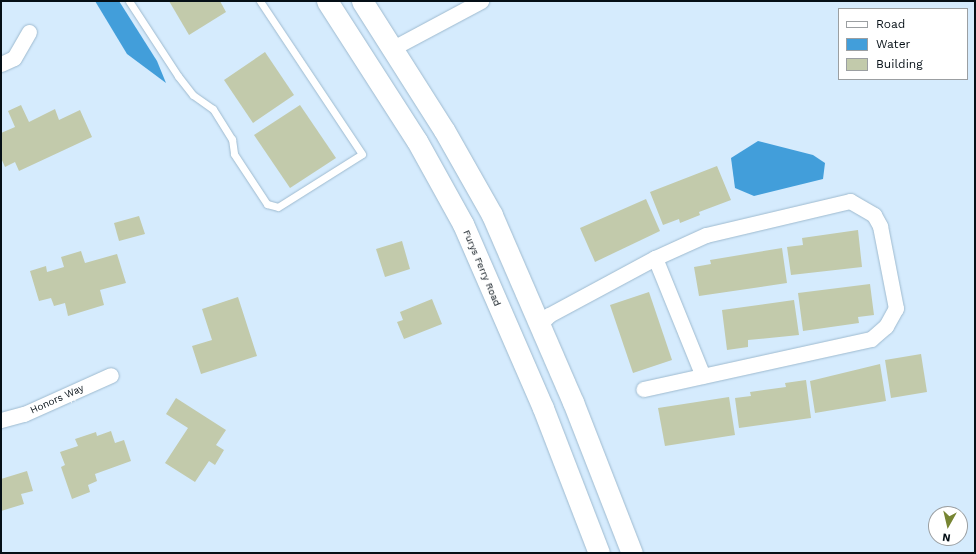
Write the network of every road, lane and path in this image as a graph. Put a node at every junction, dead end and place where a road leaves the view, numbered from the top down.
1 (129, 1) edge
2 (260, 1) edge
3 (327, 1) edge
4 (362, 1) edge
5 (481, 1) edge
6 (29, 32) dead end
7 (393, 48) junction
8 (1, 64) edge
9 (656, 258) junction
10 (539, 325) junction
11 (112, 375) dead end
12 (703, 376) junction
13 (643, 389) dead end
14 (1, 420) edge
15 (599, 553) edge
16 (632, 553) edge

1 - 2 lane
3 - 15 main road, Furys Ferry Road
4 - 7 main road
5 - 7 street
6 - 8 street
7 - 10 main road
9 - 10 street
9 - 12 street
9 - 12 street
10 - 16 main road
11 - 14 street, Honors Way
12 - 13 street

